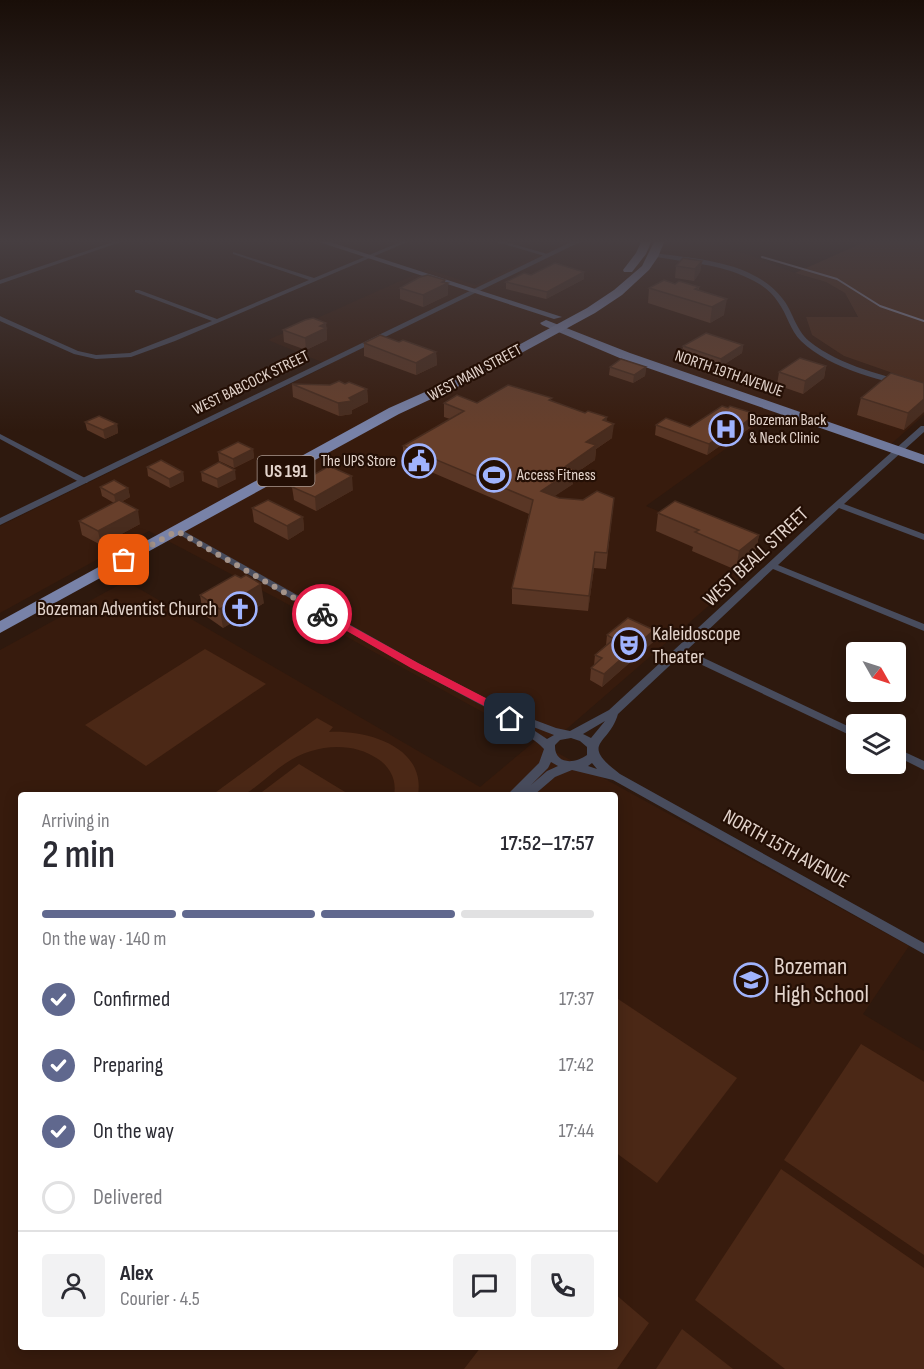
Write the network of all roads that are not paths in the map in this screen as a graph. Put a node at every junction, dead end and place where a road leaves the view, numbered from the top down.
1 (171, 304) edge
2 (257, 304) edge
3 (447, 304) edge
4 (512, 304) edge
5 (584, 304) edge
6 (593, 304) edge
7 (782, 304) edge
8 (0, 318) edge
9 (217, 321) junction
10 (558, 322) junction
11 (924, 389) edge
12 (924, 428) edge
13 (0, 436) edge
14 (902, 448) junction
15 (924, 451) edge
16 (924, 460) edge
17 (84, 481) junction
18 (838, 505) junction
19 (0, 522) edge
20 (177, 531) junction
21 (924, 537) edge
22 (773, 566) junction
23 (0, 628) edge
24 (924, 628) edge
25 (681, 651) junction
26 (505, 713) junction
27 (613, 713) junction
28 (846, 729) edge
29 (570, 734) junction
30 (594, 749) junction
31 (548, 750) junction
32 (906, 757) edge
33 (574, 766) junction
34 (924, 766) edge
35 (628, 784) junction
36 (516, 792) edge
37 (530, 792) edge
38 (924, 949) edge

1 - 9 street
2 - 9 street
3 - 17 street, WEST BABCOCK STREET
4 - 10 main road
5 - 10 highway, WEST MAIN STREET / US 191
6 - 10 highway, WEST MAIN STREET / US 191
7 - 11 street
8 - 9 street
10 - 14 main road, NORTH 19TH AVENUE
10 - 20 highway, WEST MAIN STREET / US 191
12 - 14 street, WEST BEALL STREET
13 - 17 street
14 - 15 main road, NORTH 19TH AVENUE
14 - 16 main road, NORTH 19TH AVENUE
14 - 18 street, WEST BEALL STREET
17 - 19 street, WEST BABCOCK STREET
18 - 21 street
18 - 22 street, WEST BEALL STREET
20 - 23 highway, WEST MAIN STREET / US 191
20 - 26 street
22 - 24 street
22 - 25 street, WEST BEALL STREET
25 - 27 street, WEST BEALL STREET
25 - 28 street
26 - 29 street
26 - 31 street
27 - 29 street, WEST BEALL STREET
27 - 30 street, WEST BEALL STREET
29 - 30 street
29 - 31 street
30 - 33 street
30 - 35 street, NORTH 15TH AVENUE
31 - 33 street
31 - 36 street
32 - 34 street
33 - 35 street, NORTH 15TH AVENUE
33 - 37 street
35 - 38 street, NORTH 15TH AVENUE

